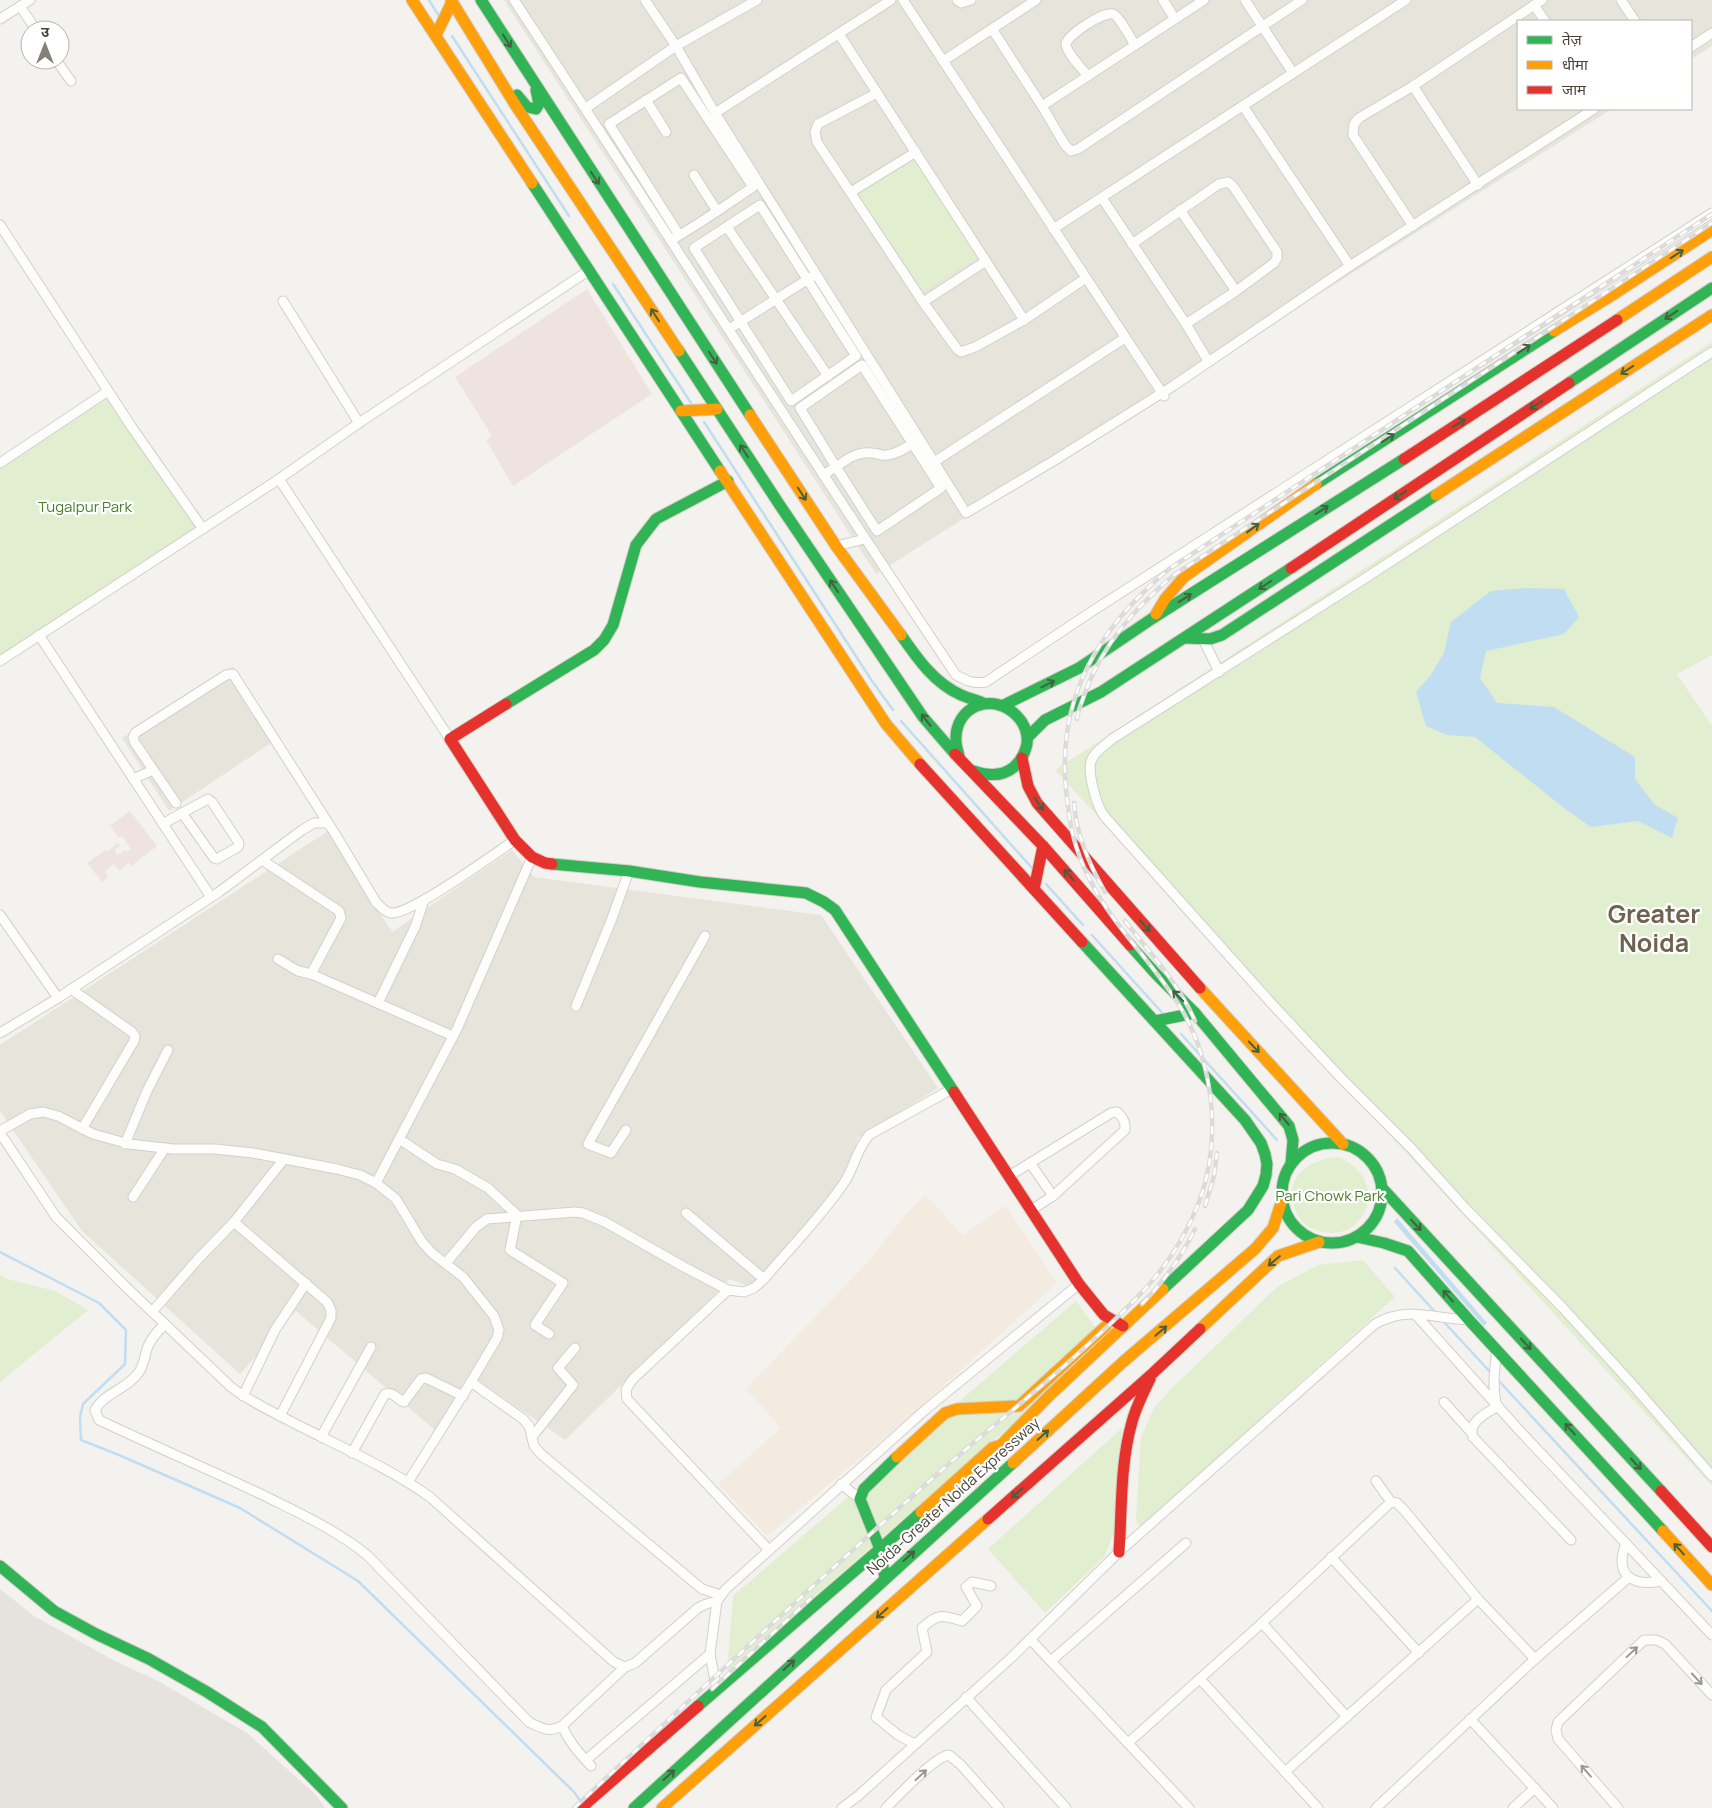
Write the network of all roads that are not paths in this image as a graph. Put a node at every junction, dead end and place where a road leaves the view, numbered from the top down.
1 (30, 0) edge
2 (412, 0) edge
3 (481, 0) edge
4 (514, 0) edge
5 (645, 0) edge
6 (891, 0) edge
7 (903, 0) edge
8 (957, 0) edge
9 (971, 0) edge
10 (1036, 0) edge
11 (1163, 0) edge
12 (1204, 0) edge
13 (1245, 0) edge
14 (1302, 0) edge
15 (1406, 0) edge
16 (1621, 0) edge
17 (452, 1) edge
18 (752, 1) edge
19 (1538, 3) edge
20 (20, 6) junction
21 (0, 19) edge
22 (1175, 19) junction
23 (29, 20) edge
24 (1545, 20) edge
25 (1634, 20) edge
26 (992, 28) junction
27 (1263, 28) junction
28 (1712, 33) edge
29 (839, 34) junction
30 (436, 35) junction
31 (1135, 45) junction
32 (676, 46) junction
33 (1692, 46) edge
34 (943, 61) junction
35 (63, 70) edge
36 (1293, 73) junction
37 (1088, 76) junction
38 (70, 81) dead end
39 (502, 84) junction
40 (535, 85) junction
41 (1413, 86) junction
42 (877, 93) junction
43 (646, 100) junction
44 (1042, 106) junction
45 (1243, 106) junction
46 (586, 108) junction
47 (1592, 110) edge
48 (715, 113) junction
49 (609, 124) junction
50 (599, 130) junction
51 (666, 132) dead end
52 (916, 152) junction
53 (694, 175) dead end
54 (1478, 185) junction
55 (851, 192) junction
56 (1102, 198) junction
57 (1180, 210) junction
58 (718, 211) junction
59 (1712, 213) edge
60 (0, 224) edge
61 (1413, 226) junction
62 (727, 227) junction
63 (1054, 229) junction
64 (1712, 230) edge
65 (675, 238) junction
66 (1132, 244) junction
67 (1712, 257) edge
68 (986, 261) junction
69 (1350, 266) junction
70 (588, 270) junction
71 (812, 277) junction
72 (1086, 278) junction
73 (1712, 288) edge
74 (1236, 291) junction
75 (776, 300) junction
76 (284, 301) dead end
77 (923, 302) junction
78 (1712, 314) edge
79 (1024, 320) junction
80 (741, 322) junction
81 (1186, 324) junction
82 (729, 329) junction
83 (1125, 338) junction
84 (1712, 352) edge
85 (1208, 361) junction
86 (828, 376) junction
87 (108, 391) junction
88 (1163, 395) junction
89 (717, 409) junction
90 (681, 411) junction
91 (359, 423) junction
92 (915, 441) junction
93 (934, 462) junction
94 (0, 463) edge
95 (836, 467) junction
96 (823, 475) junction
97 (279, 479) junction
98 (728, 481) junction
99 (203, 529) junction
100 (865, 539) junction
101 (836, 546) junction
102 (1153, 618) junction
103 (39, 635) junction
104 (1185, 638) junction
105 (1203, 639) junction
106 (0, 661) edge
107 (1219, 672) junction
108 (983, 704) junction
109 (1004, 705) junction
110 (1028, 737) junction
111 (450, 740) junction
112 (958, 756) junction
113 (1022, 758) junction
114 (153, 770) junction
115 (971, 770) junction
116 (133, 779) junction
117 (176, 803) dead end
118 (182, 812) junction
119 (163, 824) junction
120 (328, 824) junction
121 (515, 840) junction
122 (1043, 846) junction
123 (532, 857) junction
124 (262, 860) junction
125 (628, 871) junction
126 (1034, 889) junction
127 (211, 897) junction
128 (424, 900) junction
129 (0, 915) edge
130 (705, 936) dead end
131 (278, 960) dead end
132 (311, 974) junction
133 (71, 989) junction
134 (58, 998) junction
135 (378, 1003) junction
136 (576, 1006) dead end
137 (1195, 1013) junction
138 (1155, 1021) junction
139 (0, 1033) edge
140 (453, 1036) junction
141 (168, 1050) dead end
142 (952, 1089) junction
143 (82, 1128) junction
144 (626, 1130) dead end
145 (0, 1132) edge
146 (399, 1139) junction
147 (125, 1144) junction
148 (1343, 1144) junction
149 (165, 1148) junction
150 (284, 1159) junction
151 (1030, 1163) junction
152 (1291, 1164) junction
153 (1009, 1176) junction
154 (376, 1183) junction
155 (1383, 1189) junction
156 (1053, 1196) junction
157 (133, 1197) dead end
158 (1282, 1200) junction
159 (1031, 1210) junction
160 (686, 1213) dead end
161 (518, 1216) junction
162 (234, 1222) junction
163 (1357, 1237) junction
164 (1319, 1242) junction
165 (446, 1263) junction
166 (764, 1278) junction
167 (306, 1283) junction
168 (1079, 1284) junction
169 (728, 1290) junction
170 (152, 1312) junction
171 (1414, 1314) junction
172 (1469, 1320) junction
173 (1105, 1321) junction
174 (165, 1324) junction
175 (1123, 1326) junction
176 (549, 1334) dead end
177 (1109, 1340) junction
178 (371, 1347) dead end
179 (575, 1348) dead end
180 (1497, 1348) junction
181 (1154, 1373) junction
182 (471, 1382) junction
183 (243, 1396) junction
184 (463, 1396) junction
185 (936, 1402) junction
186 (1444, 1402) dead end
187 (1497, 1404) junction
188 (945, 1413) junction
189 (280, 1416) junction
190 (1471, 1432) junction
191 (321, 1437) junction
192 (532, 1437) junction
193 (1001, 1445) junction
194 (1024, 1452) junction
195 (352, 1453) junction
196 (1712, 1476) edge
197 (1376, 1481) dead end
198 (408, 1482) junction
199 (842, 1484) junction
200 (860, 1499) junction
201 (1391, 1502) junction
202 (1571, 1540) dead end
203 (1186, 1543) dead end
204 (1626, 1543) junction
205 (1712, 1547) edge
206 (880, 1549) junction
207 (768, 1550) junction
208 (1119, 1552) junction
209 (1331, 1557) junction
210 (0, 1566) edge
211 (1629, 1577) junction
212 (885, 1578) junction
213 (1662, 1581) junction
214 (1712, 1585) edge
215 (992, 1586) dead end
216 (719, 1598) junction
217 (1478, 1600) junction
218 (1262, 1623) junction
219 (1712, 1635) edge
220 (1030, 1639) junction
221 (1419, 1652) junction
222 (710, 1654) junction
223 (1535, 1659) junction
224 (1051, 1661) junction
225 (625, 1667) junction
226 (1200, 1679) junction
227 (717, 1691) junction
228 (1712, 1695) edge
229 (966, 1697) junction
230 (1347, 1717) junction
231 (1470, 1718) junction
232 (562, 1726) junction
233 (1128, 1743) junction
234 (915, 1744) junction
235 (1285, 1772) junction
236 (1535, 1788) junction
237 (342, 1808) edge
238 (581, 1808) edge
239 (634, 1808) edge
240 (662, 1808) edge
241 (842, 1808) edge
242 (886, 1808) edge
243 (999, 1808) edge
244 (1066, 1808) edge
245 (1189, 1808) edge
246 (1318, 1808) edge
247 (1376, 1808) edge
248 (1513, 1808) edge
249 (1553, 1808) edge
250 (1618, 1808) edge

1 - 20 street
2 - 30 main road
3 -> 40 main road
4 - 46 street
5 - 32 street
6 - 29 street
7 - 34 street
8 - 9 street
10 - 26 street
11 - 22 street
12 - 22 street
13 - 27 street
14 - 27 street
15 - 36 street
16 - 25 street
17 - 30 main road
17 - 39 main road
18 - 32 street
19 - 24 street
19 - 41 street
20 - 21 street
20 - 23 street
22 - 31 street
26 - 34 street
26 - 44 street
27 - 36 street
27 - 44 street
28 - 33 street
29 - 42 street
29 - 48 street
30 - 70 main road
31 - 37 street
31 - 37 street
32 - 46 street
32 - 48 street
34 - 63 street
35 - 38 street
36 - 45 street
37 - 44 street
39 - 40 main road
89 -> 39 main road
40 -> 101 main road
41 - 54 street
41 - 61 street
42 - 52 street
42 - 55 street
43 - 49 street
43 - 51 street
43 - 58 street
45 - 56 street
45 - 69 street
46 - 50 street
47 - 54 street
48 - 71 street
49 - 50 street
49 - 65 street
50 - 65 street
52 - 55 street
52 - 68 street
53 - 58 street
54 - 61 street
55 - 77 street
56 - 63 street
56 - 66 street
57 - 66 street
57 - 74 street
57 - 74 street
58 - 65 street
59 - 100 street
60 - 87 street
61 - 69 street
62 - 71 street
62 - 75 street
62 - 80 street
63 - 72 street
102 -> 64 main road
65 - 82 street
66 - 81 street
102 -> 67 main road
68 - 77 street
68 - 79 street
69 - 85 street
70 - 90 main road
70 - 91 street
71 - 75 street
71 - 86 street
71 - 92 street
72 - 79 street
72 - 83 street
73 -> 104 main road
74 - 81 street
75 - 80 street
75 - 86 street
76 - 91 street
77 - 79 street
78 -> 105 main road
80 - 82 street
80 - 86 street
81 - 85 street
82 - 96 street
83 - 88 street
83 - 93 street
84 - 107 street
85 - 88 street
87 - 94 street
87 - 99 street
88 - 93 street
89 - 90 main road
112 -> 89 main road
90 - 98 main road
91 - 97 street
92 - 93 street
92 - 95 street
92 - 95 street
92 - 95 street
95 - 96 street
96 - 100 street
97 - 99 street
97 - 111 street
98 - 111 main road
98 - 126 main road
99 - 103 street
100 - 101 street
101 - 108 main road
109 -> 102 main road
103 - 106 street
103 - 116 street
104 - 105 main road
104 - 110 main road
105 - 107 street
107 - 196 street
108 - 109 main road
108 - 112 main road
109 - 110 main road
110 - 113 main road
111 - 121 main road
112 - 115 main road
113 - 115 main road
113 -> 148 main road
114 - 116 street
114 - 117 street
114 - 120 street
115 - 122 main road
116 - 119 street
118 - 118 street
118 - 119 street
119 - 127 street
120 - 124 street
120 - 128 street
121 - 123 main road
121 - 128 street
122 - 126 main road
137 -> 122 main road
123 - 125 main road
123 - 140 street
124 - 127 street
124 - 132 street
125 - 136 street
125 - 142 main road
126 - 138 main road
127 - 133 street
128 - 135 street
129 - 134 street
130 - 144 street
131 - 132 street
132 - 135 street
133 - 134 street
133 - 143 street
134 - 139 street
135 - 140 street
137 - 138 main road
152 -> 137 main road
138 - 175 main road
140 - 146 street
141 - 147 street
142 - 153 main road
142 - 166 street
143 - 145 street
143 - 147 street
145 - 170 street
146 - 154 street
146 - 161 street
147 - 149 street
148 - 152 main road
148 - 155 main road
149 - 150 street
149 - 157 street
150 - 154 street
150 - 162 street
151 - 153 street
151 - 156 street
151 - 156 street
152 - 158 main road
153 - 159 main road
154 - 165 street
155 - 163 main road
155 -> 205 main road
156 - 159 street
158 - 164 main road
194 -> 158 main road, Noida-Greater Noida Expressway
159 - 168 main road
160 - 166 street
161 - 165 street
161 - 169 street
161 - 176 street
162 - 167 street
162 - 170 street
163 - 164 main road
172 -> 163 main road
164 -> 181 main road
165 - 182 street
166 - 169 street
167 - 183 street
167 - 189 street
168 - 173 main road
168 - 185 street
169 - 207 street
170 - 174 street
171 - 172 street
171 - 187 street
171 - 208 street
172 - 180 main road
173 - 175 main road
173 - 177 main road
173 - 188 main road
174 - 183 street
174 - 232 street
175 - 177 main road
177 - 193 main road
178 - 191 street
179 - 192 street
180 - 187 street
214 -> 180 main road
181 - 208 main road
181 -> 240 main road
182 - 184 street
182 - 192 street
183 - 189 street
184 - 195 street
184 - 198 street
185 - 188 street
185 - 199 street
186 - 190 street
187 - 190 street
187 - 204 street
188 - 200 main road
189 - 191 street
190 - 202 street
191 - 195 street
192 - 216 street
193 - 194 main road
193 - 206 main road
212 -> 194 main road, Noida-Greater Noida Expressway
195 - 198 street
197 - 201 street
198 - 225 street
199 - 200 street
199 - 207 street
200 - 206 main road
201 - 209 street
201 - 217 street
203 - 224 street
204 - 211 street
204 - 213 street
206 - 212 main road
206 - 227 main road
207 - 216 street
208 - 220 street
209 - 218 street
209 - 221 street
210 - 237 main road
211 - 213 street
211 - 223 street
239 -> 212 main road, Noida-Greater Noida Expressway
213 - 219 street
215 - 234 street
216 - 222 street
216 - 225 street
217 - 221 street
217 - 223 street
218 - 226 street
218 - 230 street
220 - 224 street
220 - 229 street
221 - 230 street
222 - 227 street
222 - 232 street
223 - 231 street
224 - 233 street
225 - 232 street
226 - 233 street
226 - 235 street
227 - 238 main road
250 -> 228 street
229 - 234 street
229 - 244 street
230 - 235 street
231 - 236 street
231 - 247 street
233 - 245 street
234 - 241 street
235 - 246 street
236 - 248 street
236 - 249 street
242 -> 243 street

